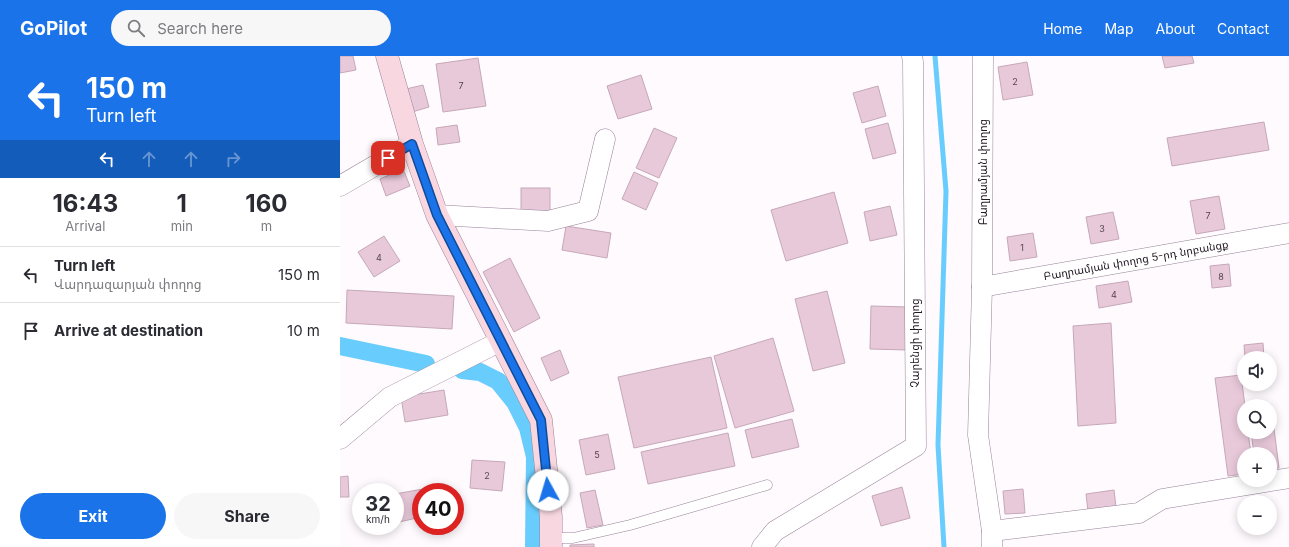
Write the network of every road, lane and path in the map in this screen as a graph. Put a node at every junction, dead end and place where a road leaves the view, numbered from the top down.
1 (387, 56) edge
2 (912, 56) edge
3 (983, 56) edge
4 (606, 138) dead end
5 (412, 144) junction
6 (340, 186) edge
7 (437, 215) junction
8 (1289, 233) edge
9 (982, 287) junction
10 (501, 341) junction
11 (340, 439) edge
12 (1289, 478) edge
13 (767, 485) dead end
14 (992, 539) edge
15 (551, 542) edge
16 (762, 547) edge

1 - 5 street
2 - 16 street, Չարենցի փողոց
3 - 9 street, Բաղրամյան փողոց
4 - 7 street
5 - 6 street
5 - 7 street
7 - 10 street
8 - 9 street, Բաղրամյան փողոց 5-րդ նրբանցք
9 - 14 street, Բաղրամյան փողոց
10 - 11 street
10 - 15 street
12 - 14 street
13 - 15 lane

